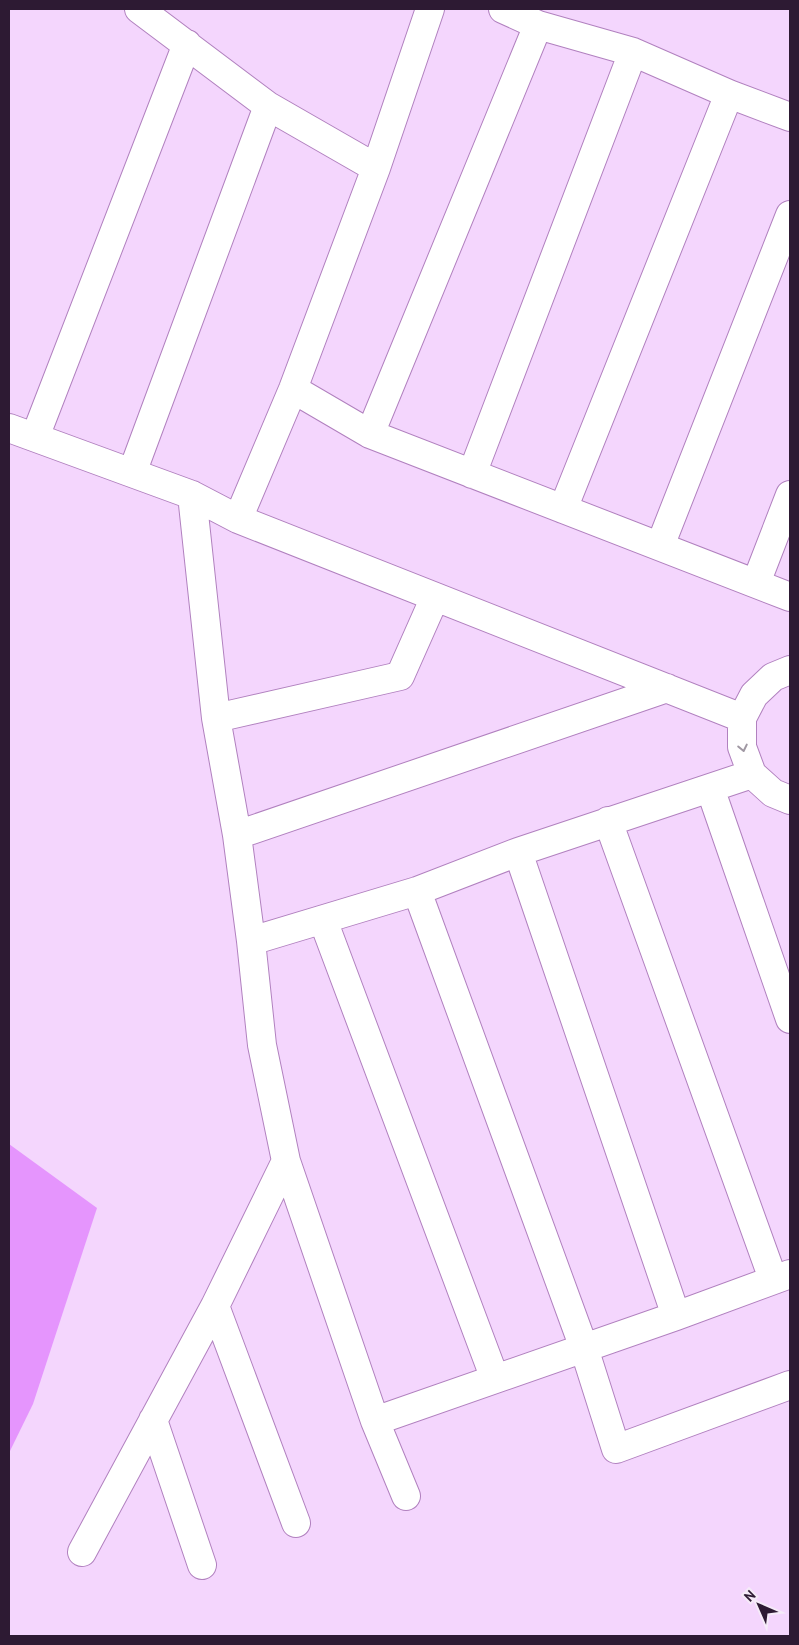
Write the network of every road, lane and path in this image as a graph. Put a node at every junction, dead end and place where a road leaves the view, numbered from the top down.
1 (139, 9) edge
2 (430, 9) edge
3 (503, 9) edge
4 (538, 24) junction
5 (187, 44) junction
6 (633, 52) junction
7 (729, 94) junction
8 (268, 106) junction
9 (790, 117) edge
10 (376, 168) junction
11 (790, 215) edge
12 (293, 389) junction
13 (9, 428) edge
14 (370, 434) junction
15 (35, 437) junction
16 (132, 473) junction
17 (472, 474) junction
18 (192, 495) junction
19 (790, 495) edge
20 (563, 509) junction
21 (238, 519) junction
22 (660, 546) junction
23 (756, 583) junction
24 (790, 596) edge
25 (435, 598) junction
26 (790, 670) edge
27 (667, 688) junction
28 (216, 718) junction
29 (742, 718) junction
30 (752, 774) junction
31 (710, 788) junction
32 (790, 800) edge
33 (608, 822) junction
34 (237, 835) junction
35 (518, 852) junction
36 (417, 891) junction
37 (323, 920) junction
38 (251, 940) junction
39 (790, 1020) edge
40 (286, 1161) junction
41 (782, 1277) edge
42 (215, 1306) junction
43 (676, 1316) junction
44 (584, 1348) junction
45 (495, 1379) junction
46 (790, 1384) edge
47 (153, 1420) junction
48 (375, 1421) junction
49 (406, 1496) dead end
50 (296, 1523) dead end
51 (82, 1552) dead end
52 (202, 1565) dead end

1 - 5 street
2 - 10 street
3 - 4 street
4 - 6 street
4 - 14 street
5 - 8 street
5 - 15 street
6 - 7 street
6 - 17 street
7 - 9 street
7 - 20 street
8 - 10 street
8 - 16 street
10 - 12 street
11 - 22 street
12 - 14 street
12 - 21 street
13 - 15 street
14 - 17 street
15 - 16 street
16 - 18 street
17 - 20 street
18 - 21 street
18 - 28 street
19 - 23 street
20 - 22 street
21 - 25 street
22 - 23 street
23 - 24 street
25 - 27 street
25 - 28 street
26 - 29 street
27 - 29 street
27 - 34 street
28 - 34 street
29 -> 30 street
30 - 31 street
30 - 32 street
31 - 33 street
31 - 39 street
33 - 35 street
33 - 41 street
34 - 38 street
35 - 36 street
35 - 43 street
36 - 37 street
36 - 44 street
37 - 38 street
37 - 45 street
38 - 40 street
40 - 42 street
40 - 48 street
41 - 43 street
42 - 47 street
42 - 50 street
43 - 44 street
44 - 45 street
44 - 46 street
45 - 48 street
47 - 51 street
47 - 52 street
48 - 49 street

